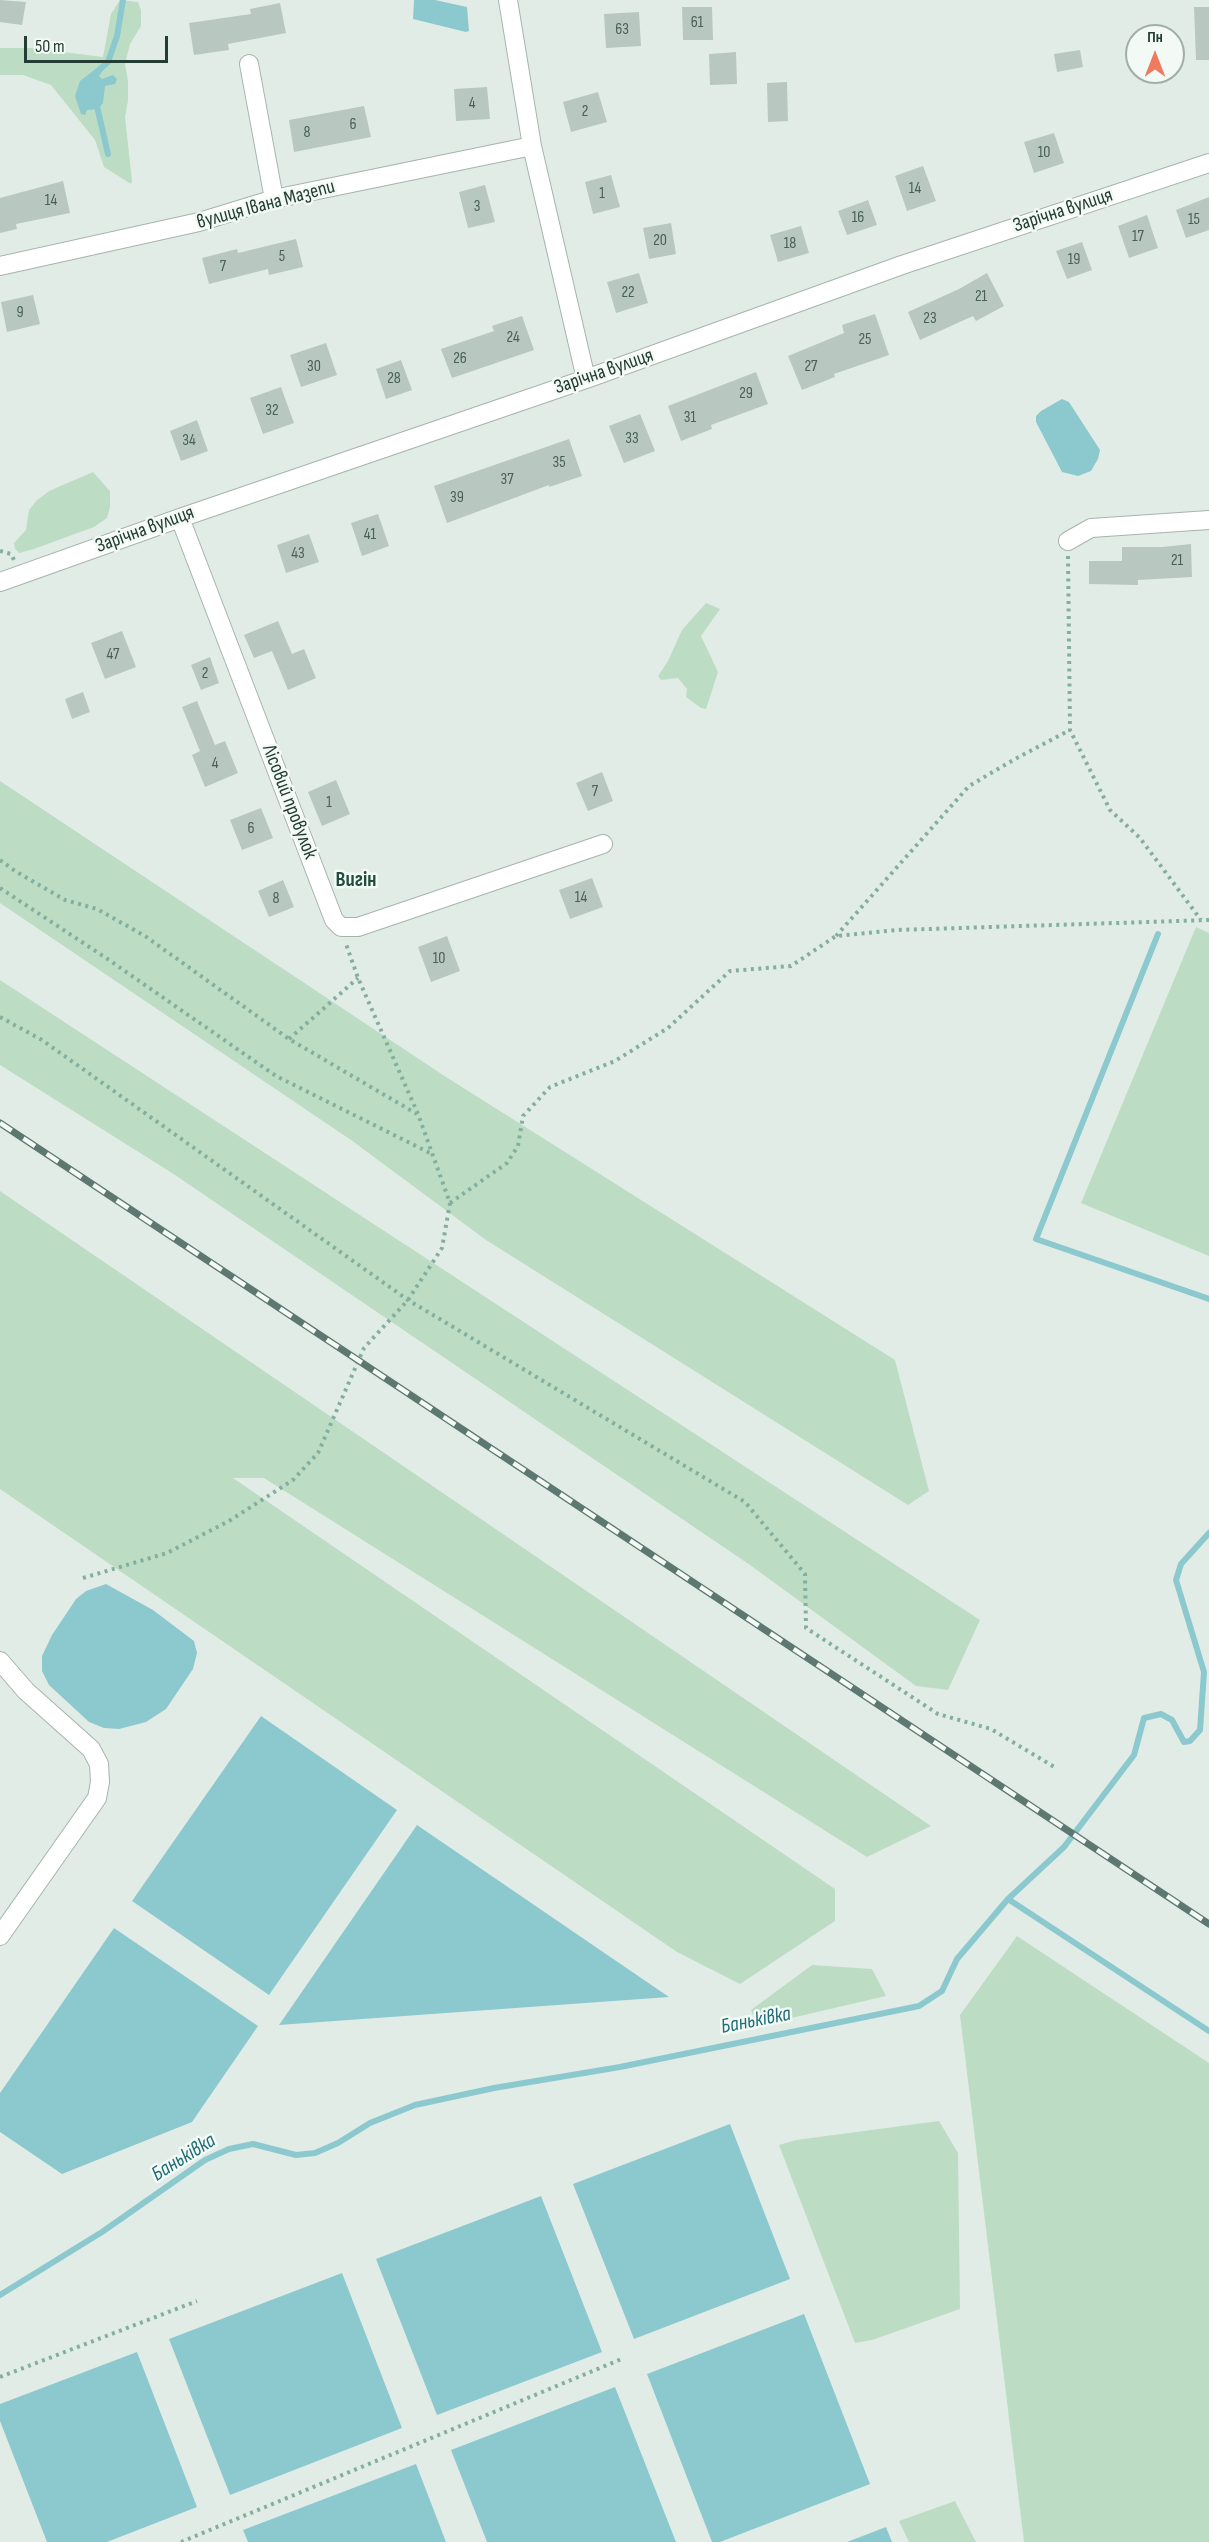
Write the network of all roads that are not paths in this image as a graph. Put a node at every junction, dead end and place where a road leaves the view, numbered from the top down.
1 (508, 0) edge
2 (249, 64) dead end
3 (532, 146) junction
4 (1209, 162) edge
5 (273, 199) junction
6 (0, 266) edge
7 (586, 379) junction
8 (180, 518) junction
9 (1209, 520) edge
10 (1068, 540) road end
11 (0, 582) edge
12 (603, 844) dead end
13 (0, 1661) edge
14 (0, 1936) edge

1 - 3 street
2 - 5 street
3 - 5 street, вулиця Івана Мазепи
3 - 7 street
4 - 7 street, Зарічна вулиця
5 - 6 street, вулиця Івана Мазепи
7 - 8 street, Зарічна вулиця
8 - 11 street, Зарічна вулиця
8 - 12 street, Лісовий провулок
9 - 10 street
13 - 14 street

